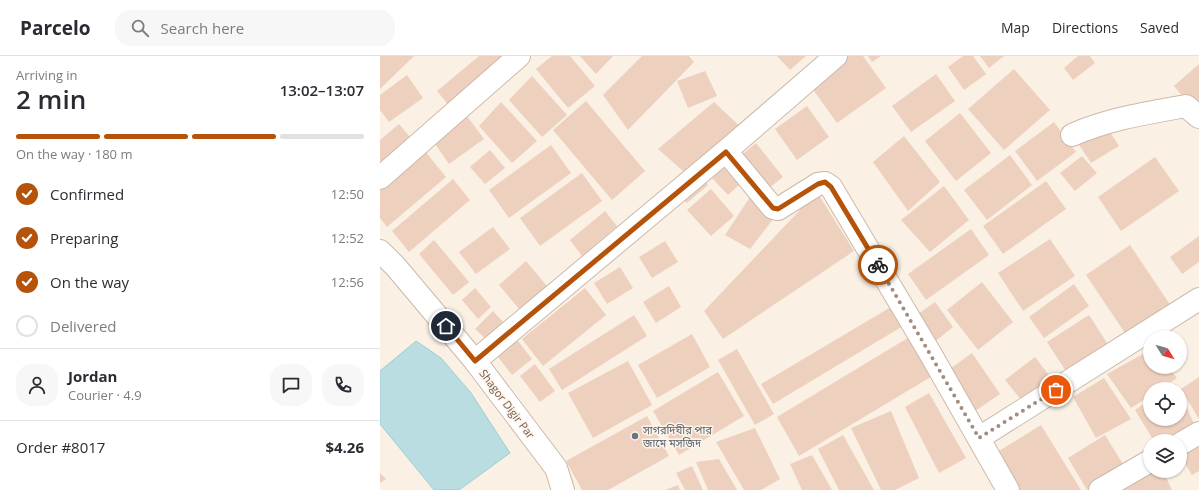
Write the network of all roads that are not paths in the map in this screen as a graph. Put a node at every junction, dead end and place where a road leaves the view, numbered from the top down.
1 (519, 56) edge
2 (836, 56) edge
3 (1199, 117) edge
4 (1072, 135) dead end
5 (726, 152) junction
6 (380, 178) edge
7 (380, 251) edge
8 (1199, 299) edge
9 (475, 361) junction
10 (1199, 433) edge
11 (979, 438) junction
12 (1187, 440) edge
13 (1143, 465) edge
14 (563, 490) edge
15 (1008, 490) edge
16 (1100, 490) edge

1 - 6 street
2 - 5 street
3 - 4 street
5 - 9 street
5 - 11 street
7 - 9 street, Shagor Digir Par
8 - 11 street
9 - 14 street, Shagor Digir Par
10 - 12 street
11 - 15 street
13 - 16 street

